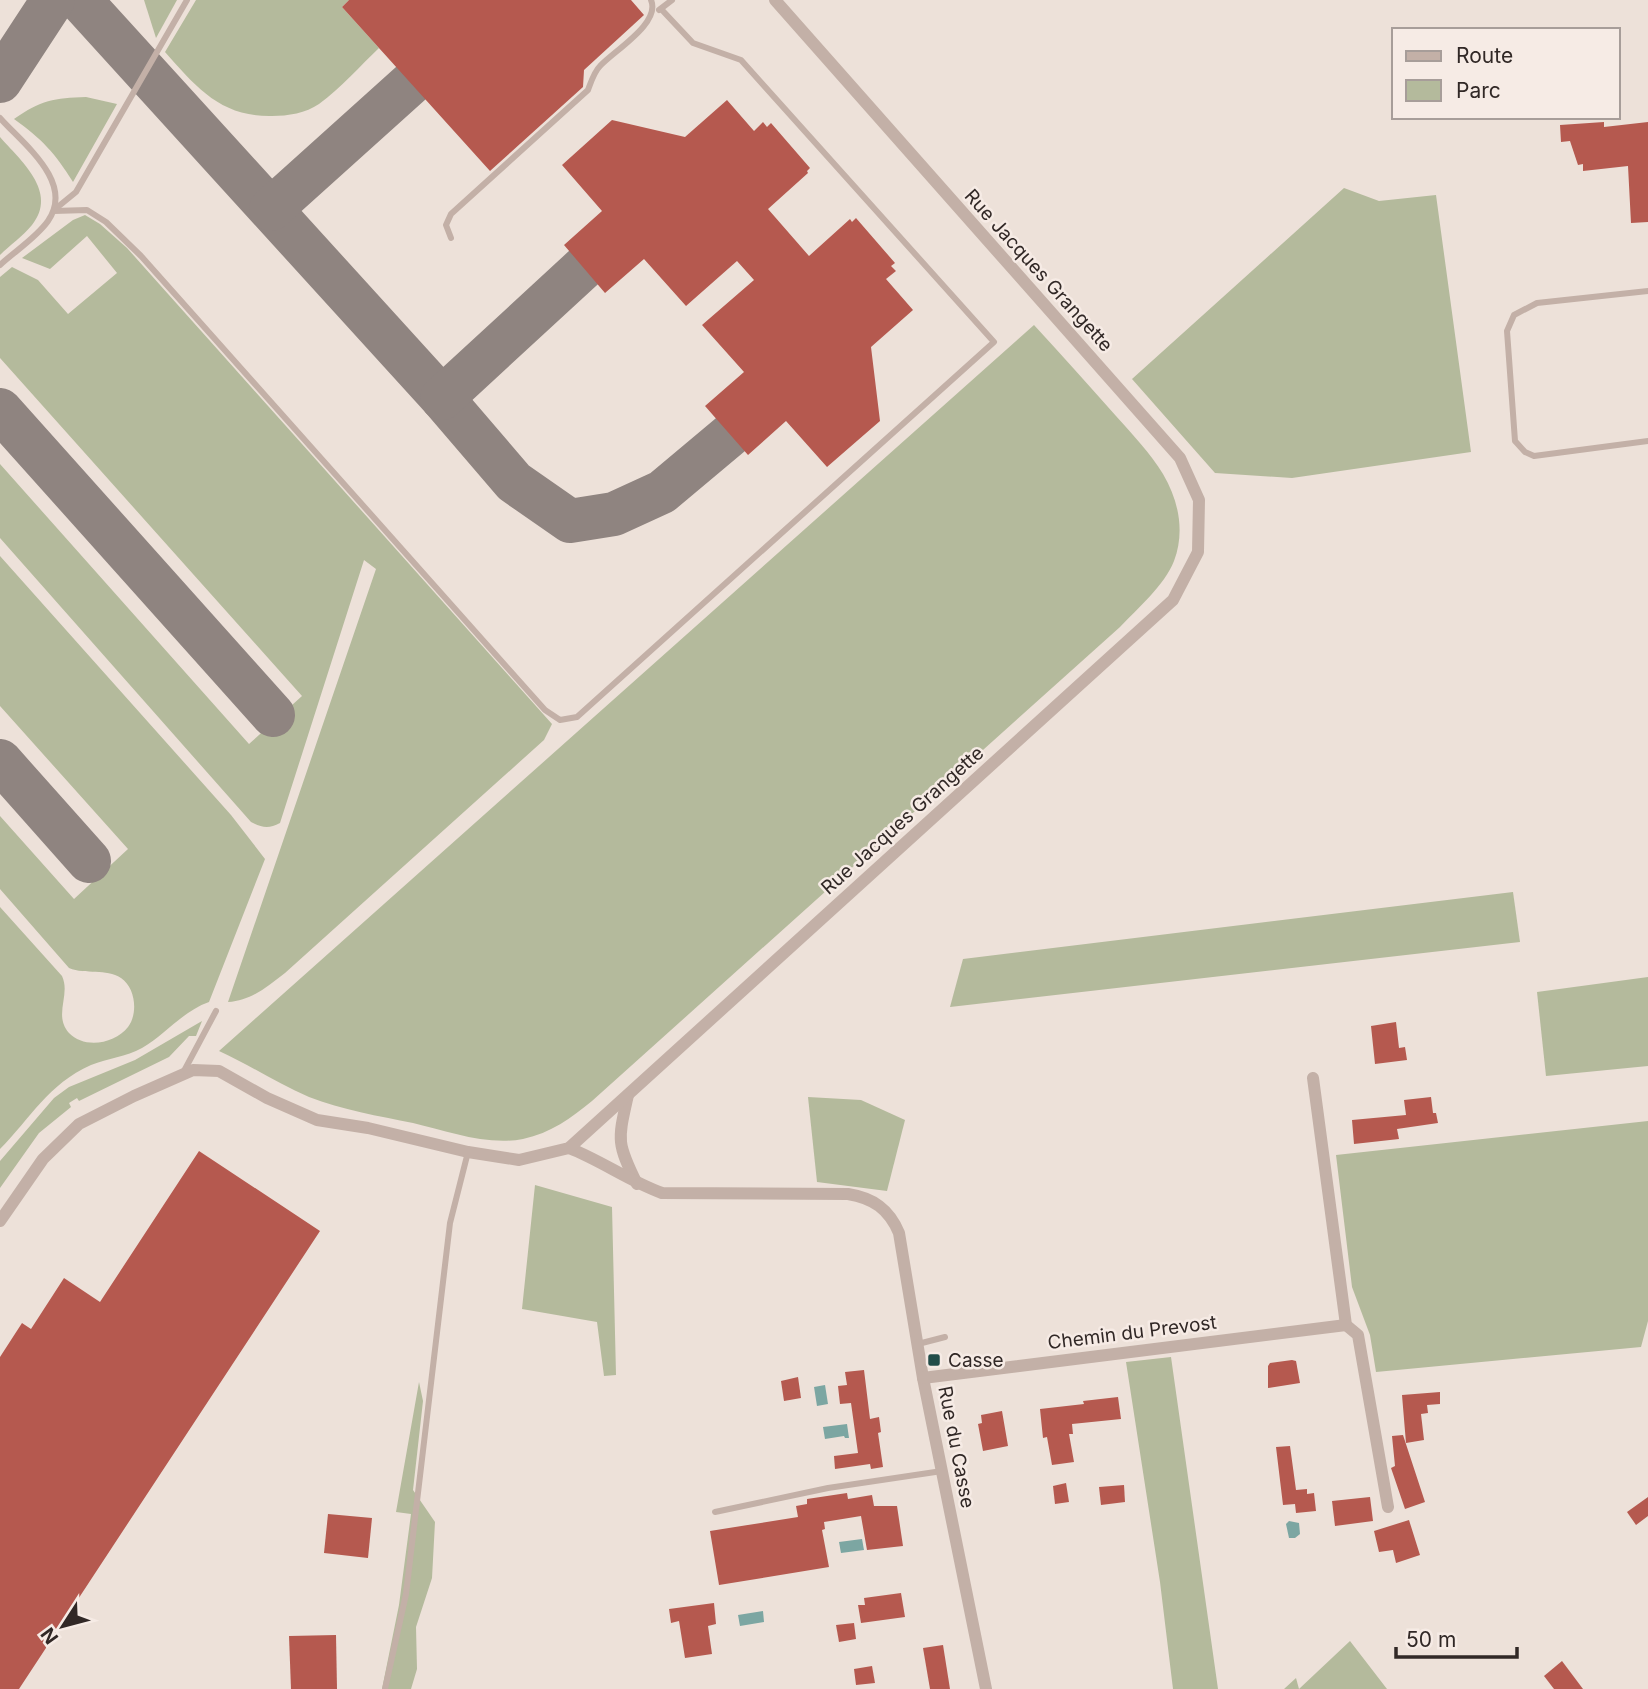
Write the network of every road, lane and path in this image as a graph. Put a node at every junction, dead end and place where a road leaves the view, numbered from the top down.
1 (187, 0) edge
2 (651, 0) edge
3 (672, 0) edge
4 (775, 0) edge
5 (662, 9) junction
6 (654, 11) junction
7 (0, 118) edge
8 (54, 211) junction
9 (451, 238) dead end
10 (0, 265) edge
11 (1648, 291) edge
12 (1648, 441) edge
13 (216, 1011) dead end
14 (182, 1075) junction
15 (1313, 1077) dead end
16 (628, 1095) junction
17 (569, 1148) junction
18 (468, 1152) junction
19 (637, 1184) junction
20 (0, 1221) edge
21 (1346, 1325) junction
22 (945, 1337) dead end
23 (918, 1344) junction
24 (923, 1378) junction
25 (942, 1471) junction
26 (1388, 1507) dead end
27 (715, 1512) dead end
28 (385, 1689) edge
29 (986, 1689) edge

1 - 8 lane
2 - 6 lane
3 - 5 lane
4 - 16 street, Rue Jacques Grangette
5 - 6 lane
5 - 8 lane
6 - 9 lane
7 - 8 lane
8 - 10 lane
11 - 12 lane
13 - 14 lane
14 - 18 street, Rue Jacques Grangette
14 - 20 street, Rue Jacques Grangette
15 - 21 street
16 - 17 street, Rue Jacques Grangette
16 - 19 street
17 - 18 street, Rue Jacques Grangette
17 - 19 street, Rue du Casse
18 - 28 lane
19 - 23 street, Rue du Casse
21 - 24 street, Chemin du Prevost
21 - 26 street
22 - 23 lane
23 - 24 street, Rue du Casse
24 - 25 street, Rue du Casse
25 - 27 lane
25 - 29 street, Rue du Casse

